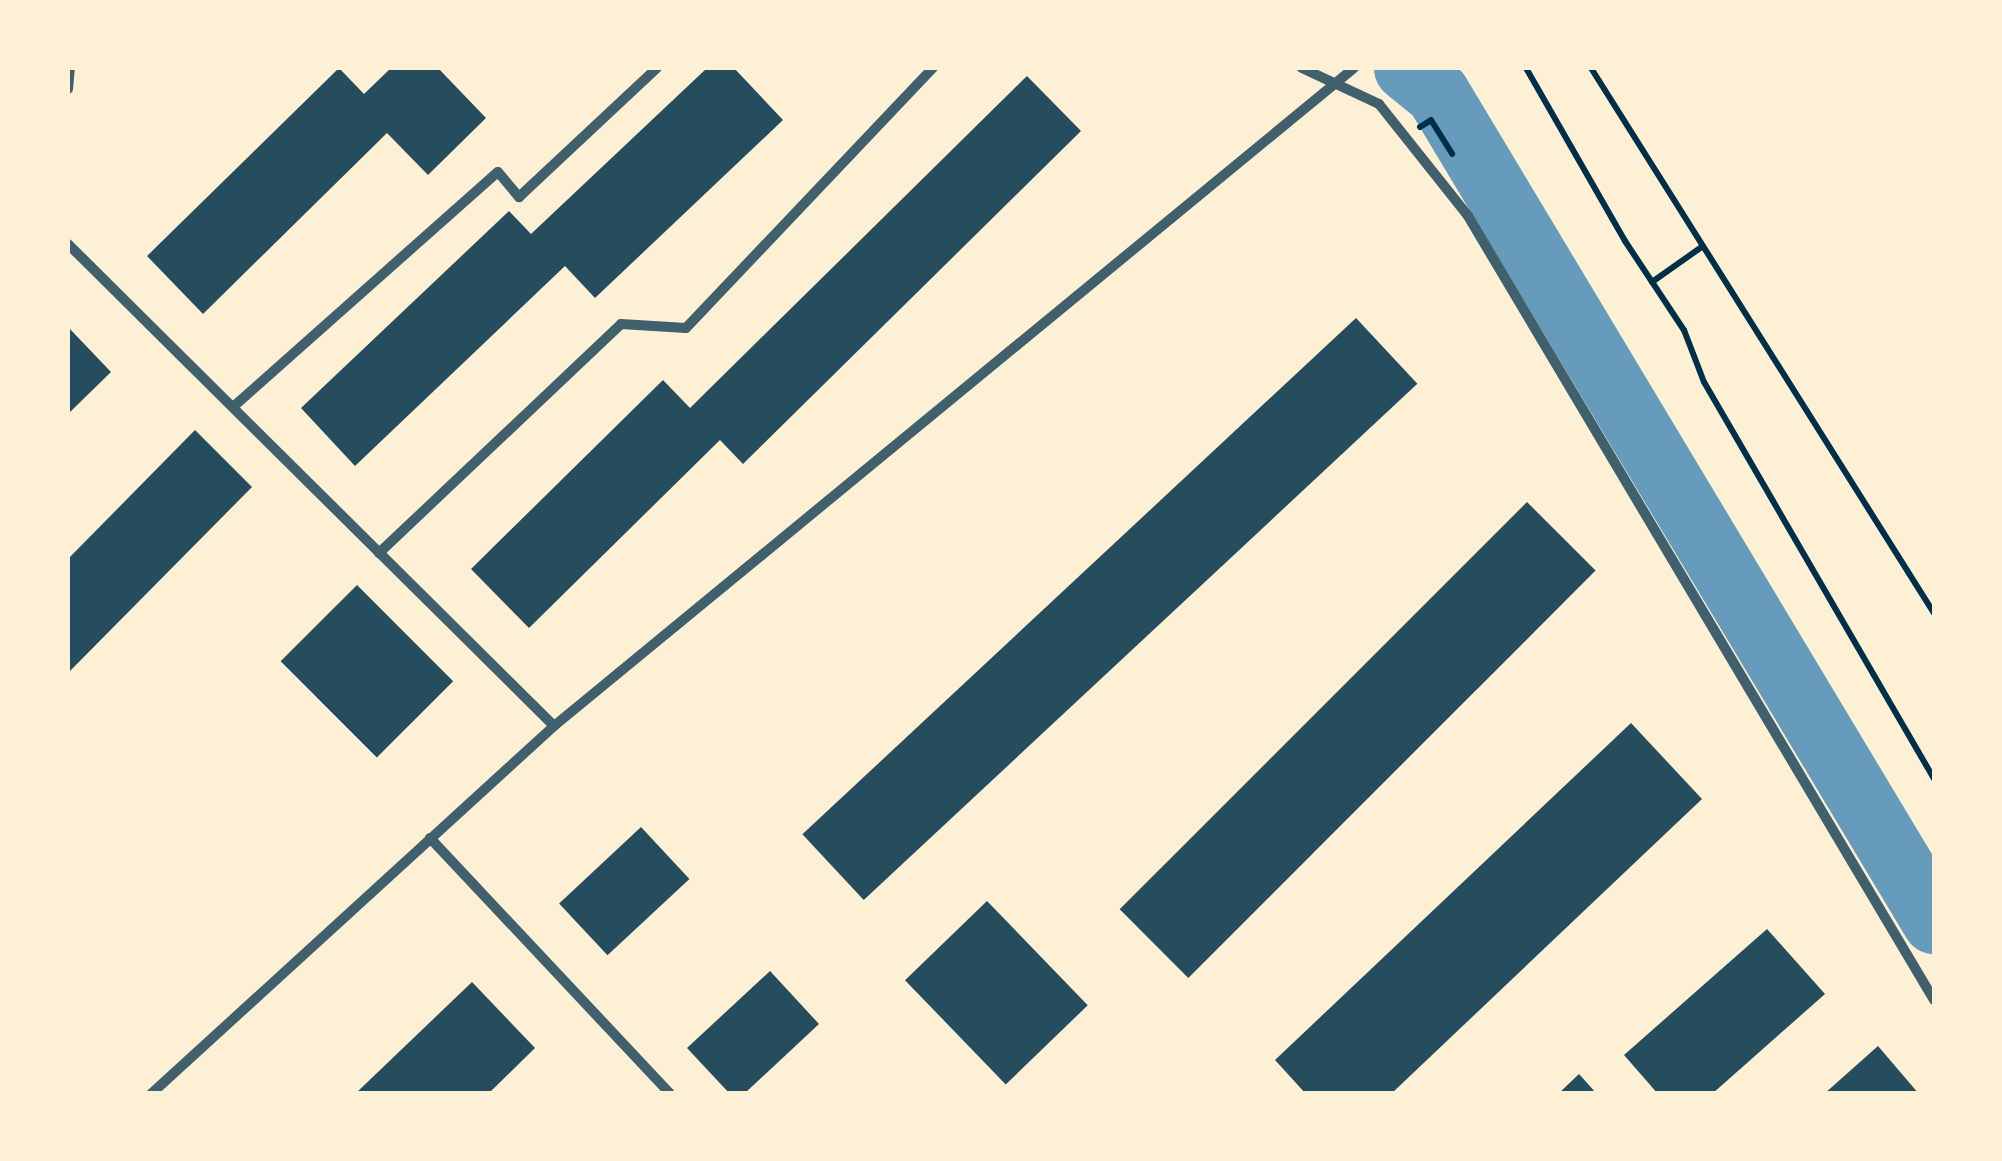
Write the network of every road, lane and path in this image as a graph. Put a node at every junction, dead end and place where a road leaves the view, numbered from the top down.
1 (70, 68) edge
2 (657, 68) edge
3 (932, 68) edge
4 (1302, 68) edge
5 (1354, 68) edge
6 (1526, 68) edge
7 (1590, 68) edge
8 (1336, 83) junction
9 (68, 89) edge
10 (68, 246) edge
11 (1703, 246) junction
12 (1652, 282) junction
13 (232, 408) junction
14 (379, 552) junction
15 (1934, 613) edge
16 (554, 726) junction
17 (1934, 779) edge
18 (430, 838) junction
19 (1934, 1000) edge
20 (150, 1094) edge
21 (670, 1094) edge

1 - 9 street
2 - 13 street
3 - 14 street
4 - 8 street
5 - 8 street
6 - 12 path
7 - 11 path
8 - 16 street
8 - 19 street
10 - 13 street
11 - 12 path
11 - 15 path
12 - 17 path
13 - 14 street
14 - 16 street
16 - 18 street
18 - 20 street
18 - 21 street

